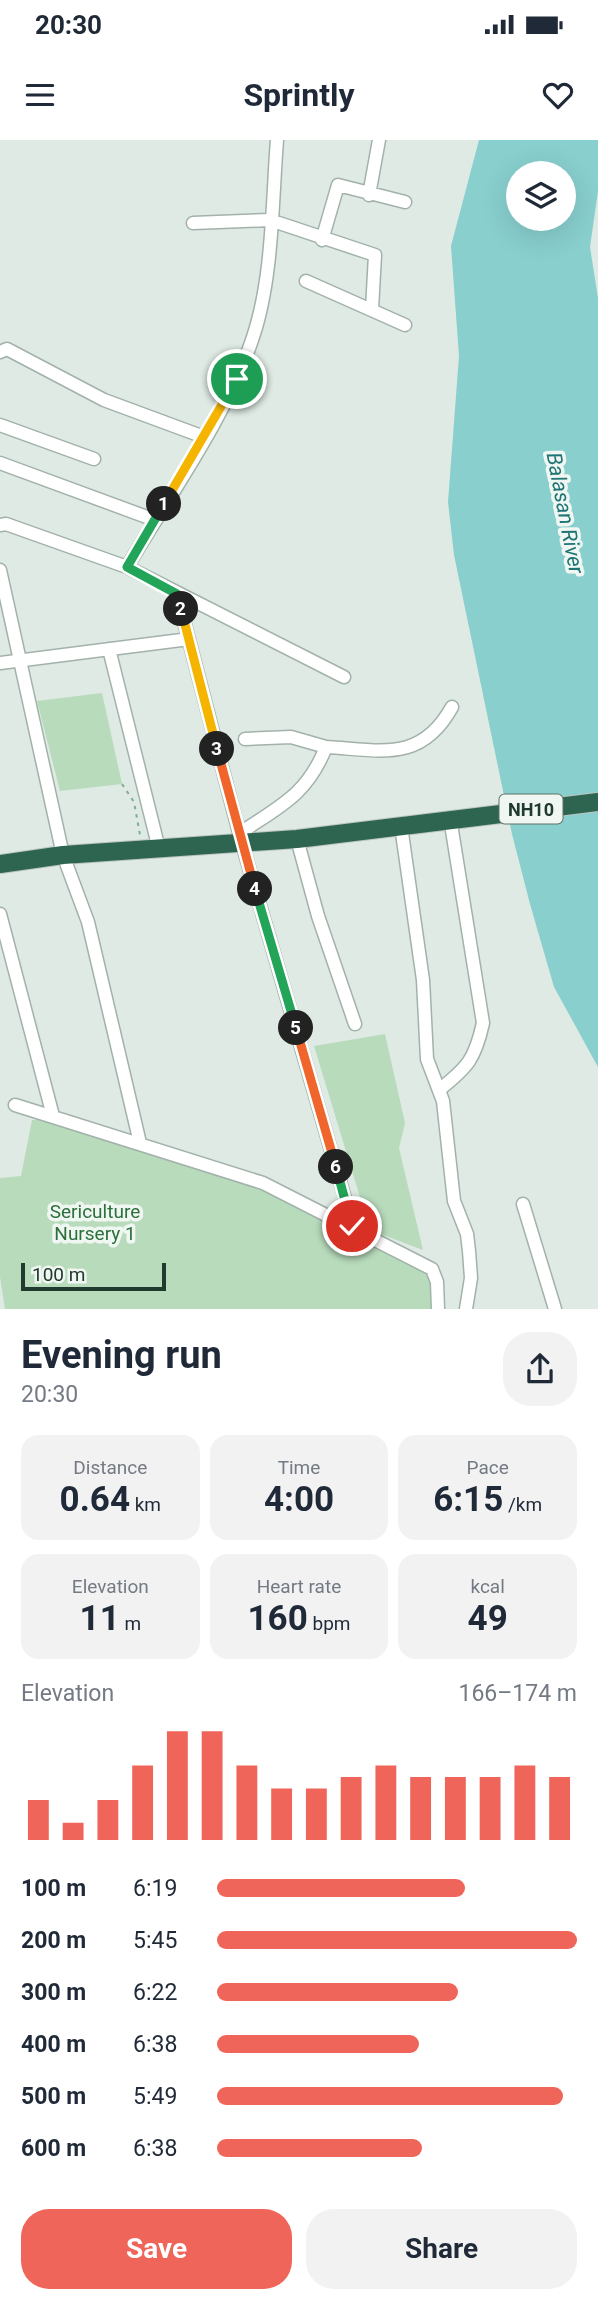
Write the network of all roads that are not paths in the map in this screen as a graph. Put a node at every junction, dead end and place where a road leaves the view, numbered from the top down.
1 (276, 140) edge
2 (379, 140) edge
3 (369, 195) junction
4 (405, 202) dead end
5 (270, 220) junction
6 (193, 223) dead end
7 (322, 240) junction
8 (306, 281) dead end
9 (372, 309) junction
10 (405, 325) dead end
11 (0, 352) edge
12 (0, 425) edge
13 (204, 437) junction
14 (94, 459) dead end
15 (0, 463) edge
16 (155, 520) junction
17 (0, 525) edge
18 (127, 567) junction
19 (0, 570) edge
20 (177, 594) junction
21 (189, 639) junction
22 (109, 649) junction
23 (22, 660) junction
24 (0, 663) edge
25 (344, 677) dead end
26 (452, 707) dead end
27 (245, 739) dead end
28 (326, 747) junction
29 (598, 802) edge
30 (457, 817) junction
31 (401, 825) junction
32 (240, 837) junction
33 (297, 839) junction
34 (151, 849) junction
35 (63, 855) junction
36 (0, 864) edge
37 (0, 914) edge
38 (355, 1024) dead end
39 (439, 1090) junction
40 (15, 1105) dead end
41 (52, 1116) junction
42 (140, 1143) junction
43 (523, 1204) dead end
44 (352, 1226) junction
45 (438, 1309) edge
46 (466, 1309) edge
47 (555, 1309) edge

1 - 5 street
2 - 3 street
3 - 4 street
3 - 7 street
5 - 6 street
5 - 7 street
5 - 13 street
7 - 9 street
8 - 9 street
9 - 10 street
11 - 13 street
12 - 14 street
13 - 16 street
15 - 16 street
16 - 18 street
17 - 18 street
18 - 20 street
19 - 23 street
20 - 21 street
20 - 25 street
21 - 22 street
21 - 32 street
22 - 23 street
22 - 34 street
23 - 24 street
23 - 35 street
26 - 28 street
27 - 28 street
28 - 32 street
29 - 30 highway, NH10
30 - 31 highway, NH10
30 - 39 street
31 - 33 highway, NH10
31 - 39 street
32 - 33 highway, NH10
32 - 34 highway, NH10
32 - 44 street
33 - 38 street
34 - 35 highway, NH10
35 - 36 highway, NH10
35 - 42 street
37 - 41 street
39 - 46 street
40 - 41 street
41 - 42 street
42 - 44 street
43 - 47 street
44 - 45 street

